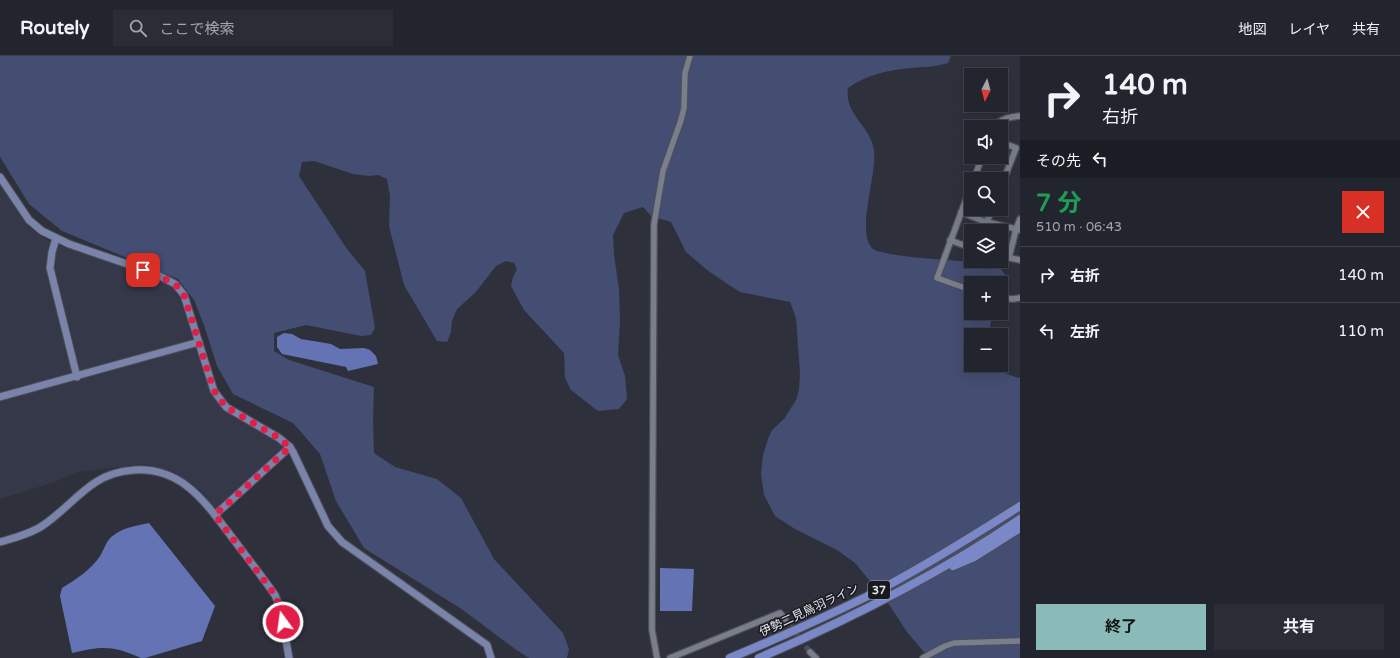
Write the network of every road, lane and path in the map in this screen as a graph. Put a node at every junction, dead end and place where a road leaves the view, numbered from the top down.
1 (690, 56) edge
2 (1020, 116) edge
3 (1003, 120) edge
4 (1008, 144) edge
5 (1018, 147) edge
6 (1007, 172) edge
7 (0, 176) edge
8 (964, 203) edge
9 (960, 212) junction
10 (989, 216) edge
11 (1020, 219) edge
12 (987, 222) junction
13 (1018, 229) edge
14 (56, 238) junction
15 (950, 240) junction
16 (964, 245) edge
17 (1009, 258) joint
18 (1020, 260) edge
19 (964, 288) edge
20 (1020, 298) edge
21 (1008, 299) edge
22 (199, 342) junction
23 (77, 377) junction
24 (0, 397) edge
25 (290, 447) junction
26 (1020, 502) edge
27 (1020, 506) edge
28 (215, 515) junction
29 (1005, 515) junction
30 (1020, 519) edge
31 (1020, 528) edge
32 (0, 542) edge
33 (913, 585) junction
34 (785, 619) dead end
35 (1020, 641) edge
36 (810, 652) tunnel mouth
37 (289, 658) edge
38 (491, 658) edge
39 (657, 658) edge
40 (670, 658) edge
41 (730, 658) edge
42 (759, 658) edge
43 (816, 658) edge
44 (923, 658) edge

1 - 39 street
2 - 3 street
4 - 5 street
5 - 6 street
7 - 14 street
8 - 9 street
9 - 12 street
9 - 15 street
10 - 12 street
11 - 13 street
12 - 13 street
13 - 17 street
14 - 22 street
14 - 23 street
15 - 16 street
15 - 19 street
17 - 18 street
20 - 21 street
22 - 23 street
22 - 25 street
23 - 24 street
25 - 28 street
25 - 38 street
26 - 29 main road
27 - 29 main road, 伊勢二見鳥羽ライン / 37
28 - 32 street
28 - 37 street
29 - 41 main road, 伊勢二見鳥羽ライン / 37
30 - 33 main road, 伊勢二見鳥羽ライン / 37
31 - 33 main road
33 - 42 main road, 伊勢二見鳥羽ライン / 37
34 - 40 street
35 - 44 street
36 - 43 street

